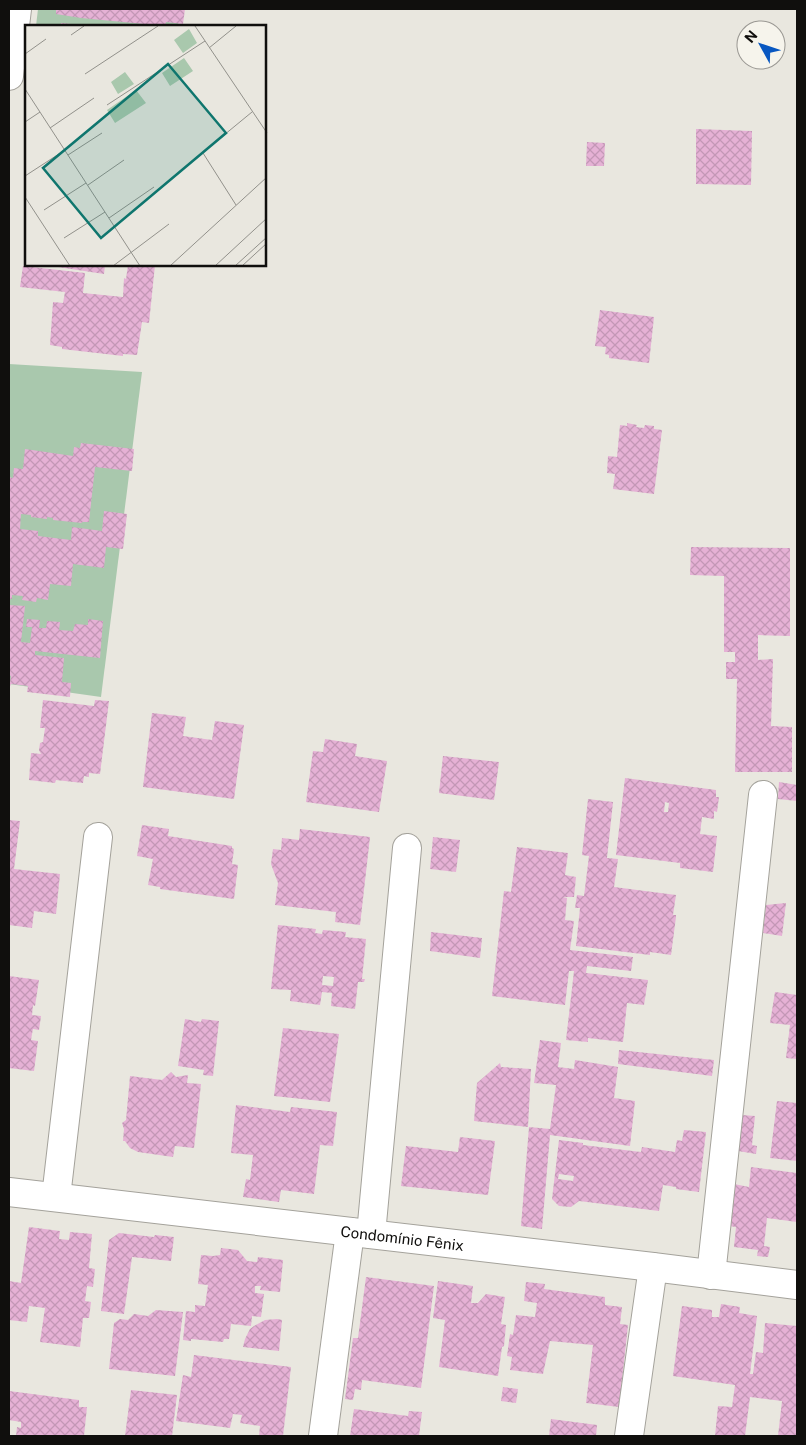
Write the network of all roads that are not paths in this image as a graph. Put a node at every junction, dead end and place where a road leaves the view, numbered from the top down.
1 (17, 9) edge
2 (9, 76) edge
3 (763, 795) dead end
4 (98, 837) dead end
5 (407, 848) dead end
6 (9, 1192) edge
7 (56, 1197) junction
8 (360, 1233) junction
9 (653, 1267) junction
10 (711, 1275) junction
11 (797, 1285) edge
12 (322, 1436) edge
13 (629, 1436) edge

1 - 2 street
3 - 10 street
4 - 7 street
5 - 8 street
6 - 7 street, Condomínio Fênix
7 - 8 street, Condomínio Fênix
8 - 9 street, Condomínio Fênix
8 - 12 street
9 - 10 street, Condomínio Fênix
9 - 13 street
10 - 11 street, Condomínio Fênix

